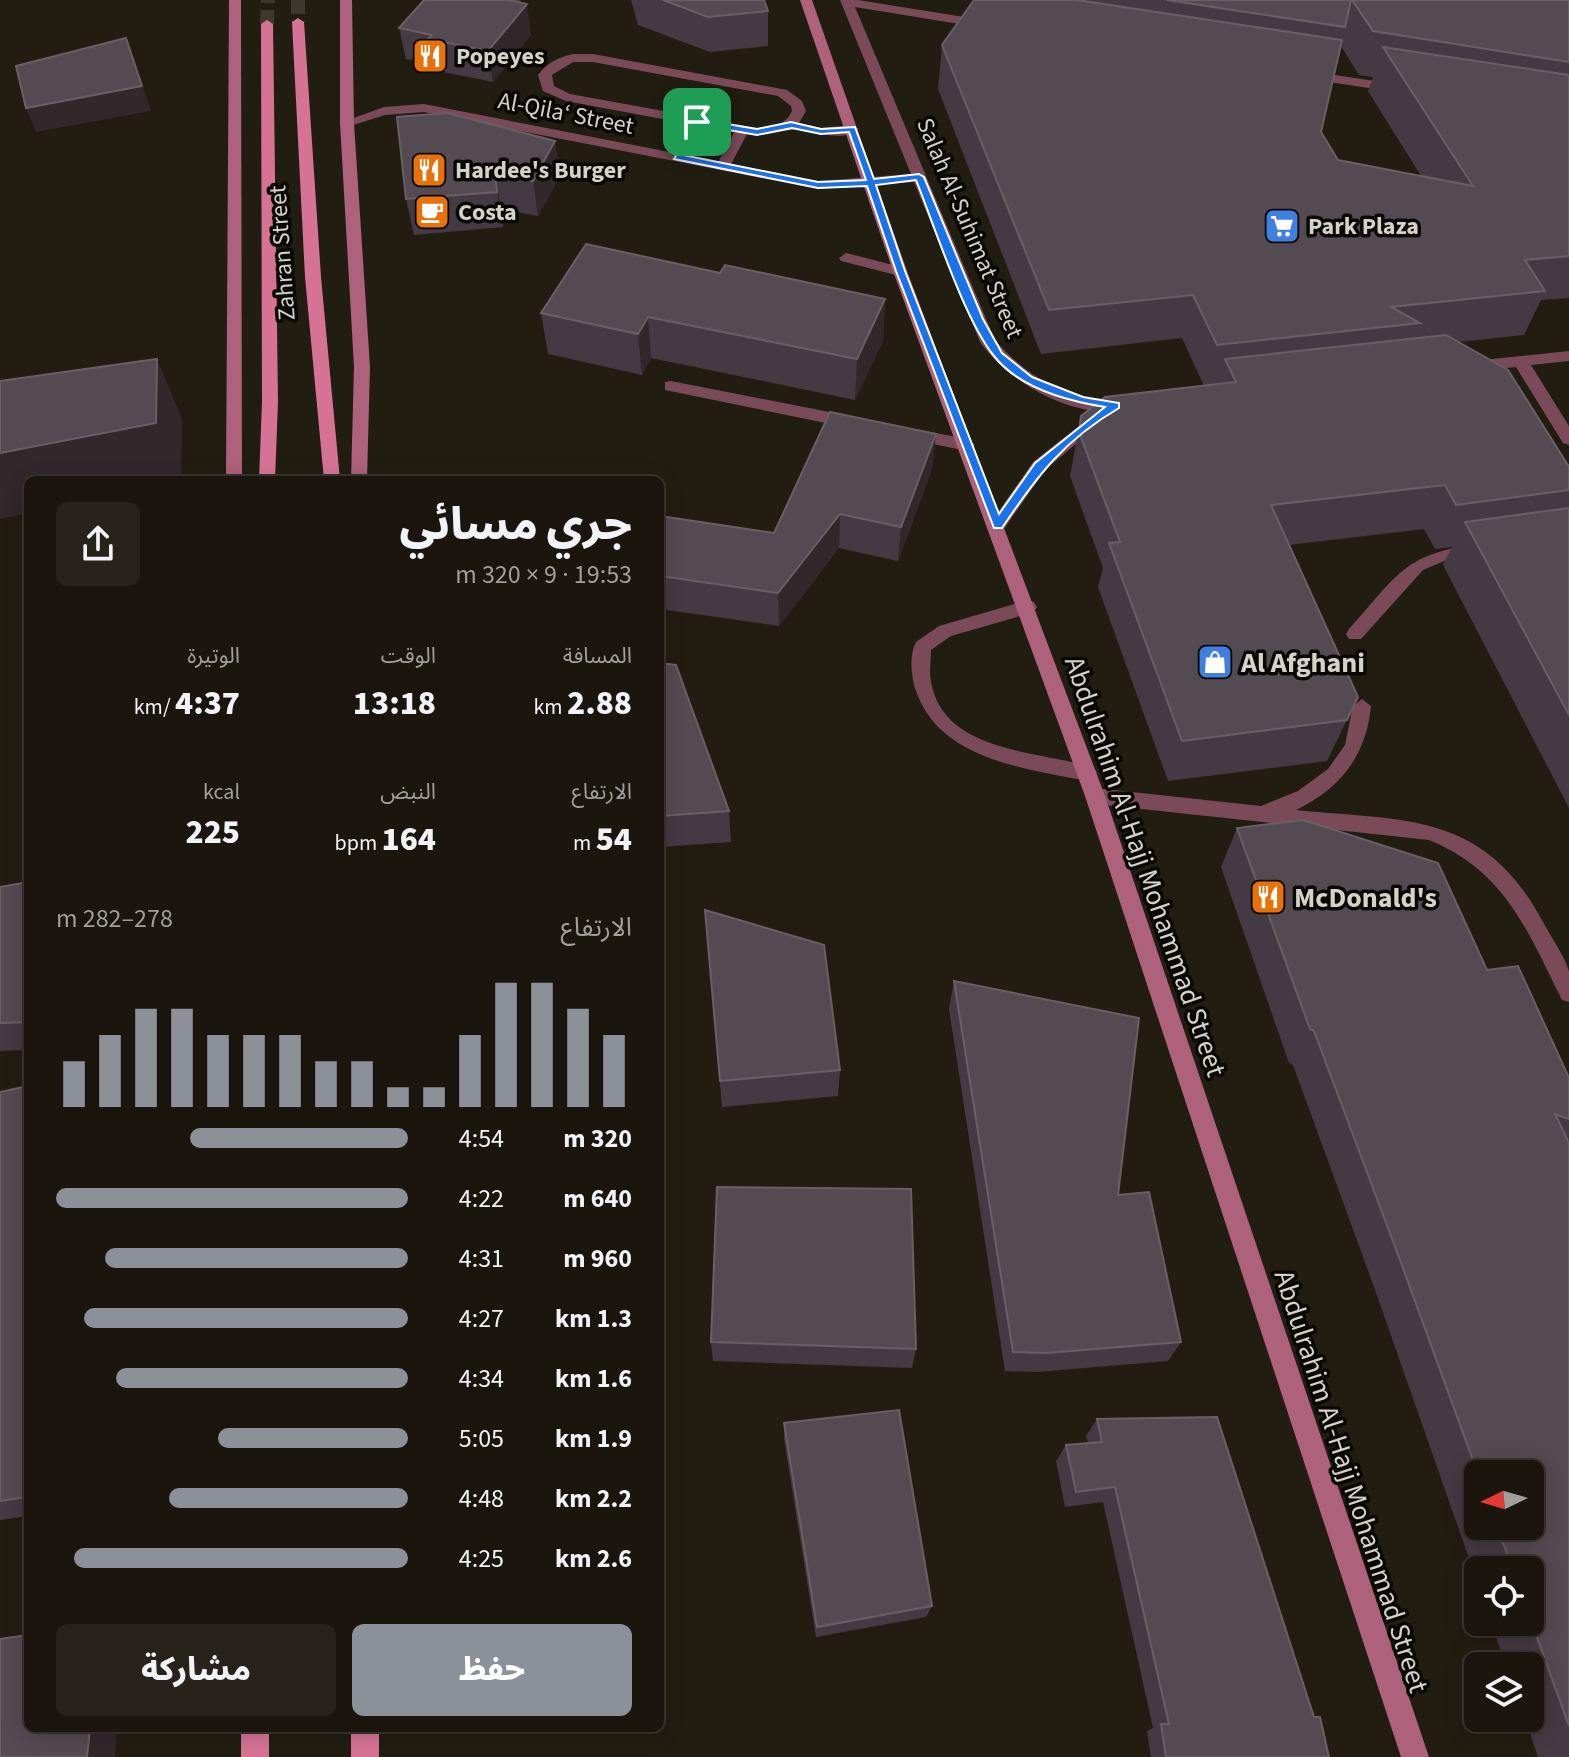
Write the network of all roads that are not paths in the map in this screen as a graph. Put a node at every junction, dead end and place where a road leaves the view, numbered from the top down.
1 (235, 0) edge
2 (346, 0) edge
3 (355, 0) edge
4 (806, 0) edge
5 (847, 1) edge
6 (347, 19) junction
7 (298, 22) tunnel mouth
8 (267, 24) tunnel mouth
9 (1005, 27) edge
10 (1288, 72) edge
11 (1414, 91) edge
12 (697, 122) junction
13 (347, 123) junction
14 (791, 125) junction
15 (852, 129) junction
16 (742, 130) junction
17 (677, 157) junction
18 (723, 166) junction
19 (919, 177) junction
20 (871, 183) junction
21 (846, 258) dead end
22 (900, 271) junction
23 (1569, 356) edge
24 (1520, 361) junction
25 (1458, 368) edge
26 (671, 386) dead end
27 (1147, 402) edge
28 (1116, 406) junction
29 (1569, 439) edge
30 (967, 445) junction
31 (234, 476) edge
32 (267, 476) edge
33 (332, 476) edge
34 (359, 476) edge
35 (998, 525) junction
36 (1498, 548) edge
37 (1028, 607) junction
38 (1355, 634) dead end
39 (1362, 706) dead end
40 (1087, 773) junction
41 (1095, 796) junction
42 (1260, 813) junction
43 (1569, 993) edge
44 (255, 1732) edge
45 (365, 1732) edge
46 (255, 1757) edge
47 (365, 1757) edge
48 (1415, 1757) edge

1 - 31 street
2 - 6 street
3 - 6 street
4 - 15 street, Abdulrahim Al-Hajj Mohammad Street
5 - 9 street
5 - 19 street, Salah Al-Suhimat Street
6 - 13 street
7 - 33 main road, Zahran Street
8 - 32 main road, Zahran Street
10 - 11 street
12 - 14 street
12 - 16 street
12 - 17 street
13 - 17 street, Al-Qila‘ Street
13 - 34 street
14 - 15 street
14 - 16 street
15 - 20 street, Abdulrahim Al-Hajj Mohammad Street
16 - 18 street
17 - 18 street, Al-Qila‘ Street
18 - 20 street, Al-Qila‘ Street
19 - 20 street, Al-Qila‘ Street
19 - 28 street, Salah Al-Suhimat Street
20 - 22 street, Abdulrahim Al-Hajj Mohammad Street
21 - 22 street
22 - 30 street, Abdulrahim Al-Hajj Mohammad Street
23 - 24 street
24 - 25 street
24 - 29 street
26 - 30 street
27 - 28 street, Salah Al-Suhimat Street
28 - 35 street, Salah Al-Suhimat Street
30 - 35 street, Abdulrahim Al-Hajj Mohammad Street
35 - 37 street, Abdulrahim Al-Hajj Mohammad Street
36 - 38 street
37 - 40 street, Abdulrahim Al-Hajj Mohammad Street
37 - 40 street
39 - 42 street
40 - 41 street, Abdulrahim Al-Hajj Mohammad Street
41 - 42 street
41 - 48 street, Abdulrahim Al-Hajj Mohammad Street
42 - 43 street
44 - 46 main road
45 - 47 main road

